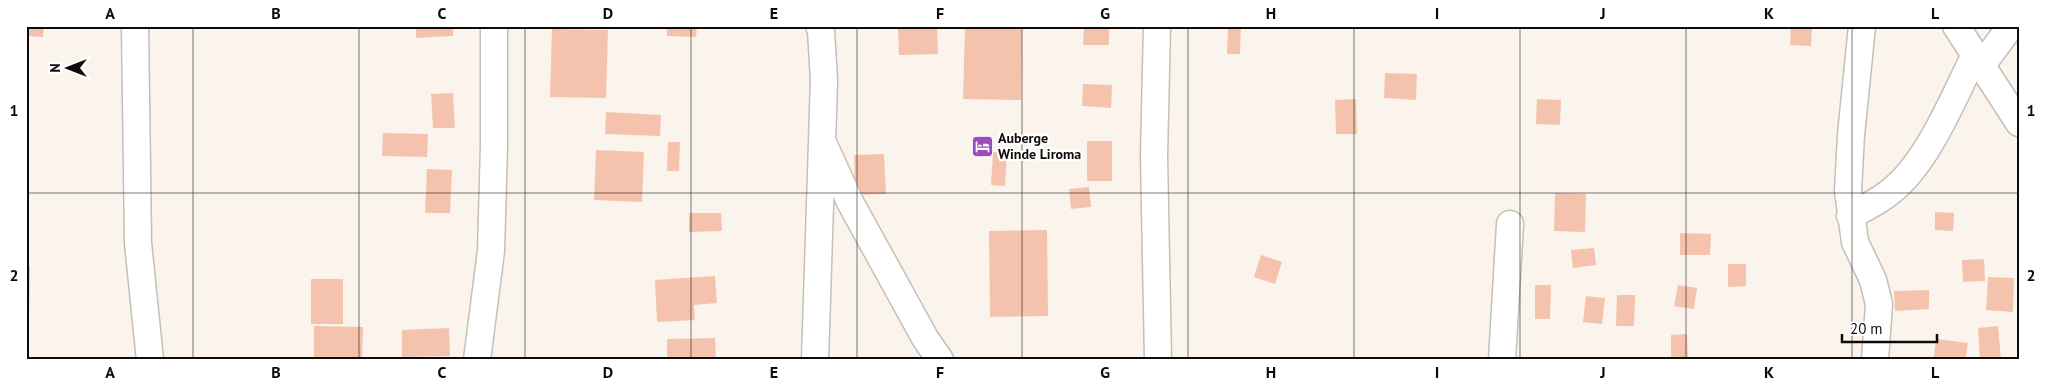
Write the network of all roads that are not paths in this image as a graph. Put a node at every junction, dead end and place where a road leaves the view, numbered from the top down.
1 (136, 26) edge
2 (494, 26) edge
3 (1157, 26) edge
4 (1862, 26) edge
5 (1956, 26) edge
6 (2010, 26) edge
7 (820, 28) edge
8 (1979, 60) junction
9 (2019, 123) edge
10 (822, 139) junction
11 (1850, 216) junction
12 (1510, 224) dead end
13 (150, 360) edge
14 (477, 360) edge
15 (815, 360) edge
16 (940, 360) edge
17 (1158, 360) edge
18 (1502, 360) edge
19 (1875, 360) edge

1 - 13 street
2 - 14 street
3 - 17 street
4 - 11 street
5 - 8 street
6 - 8 street
7 - 10 street
8 - 9 street
8 - 11 street
10 - 15 street
10 - 16 street
11 - 19 street
12 - 18 street

